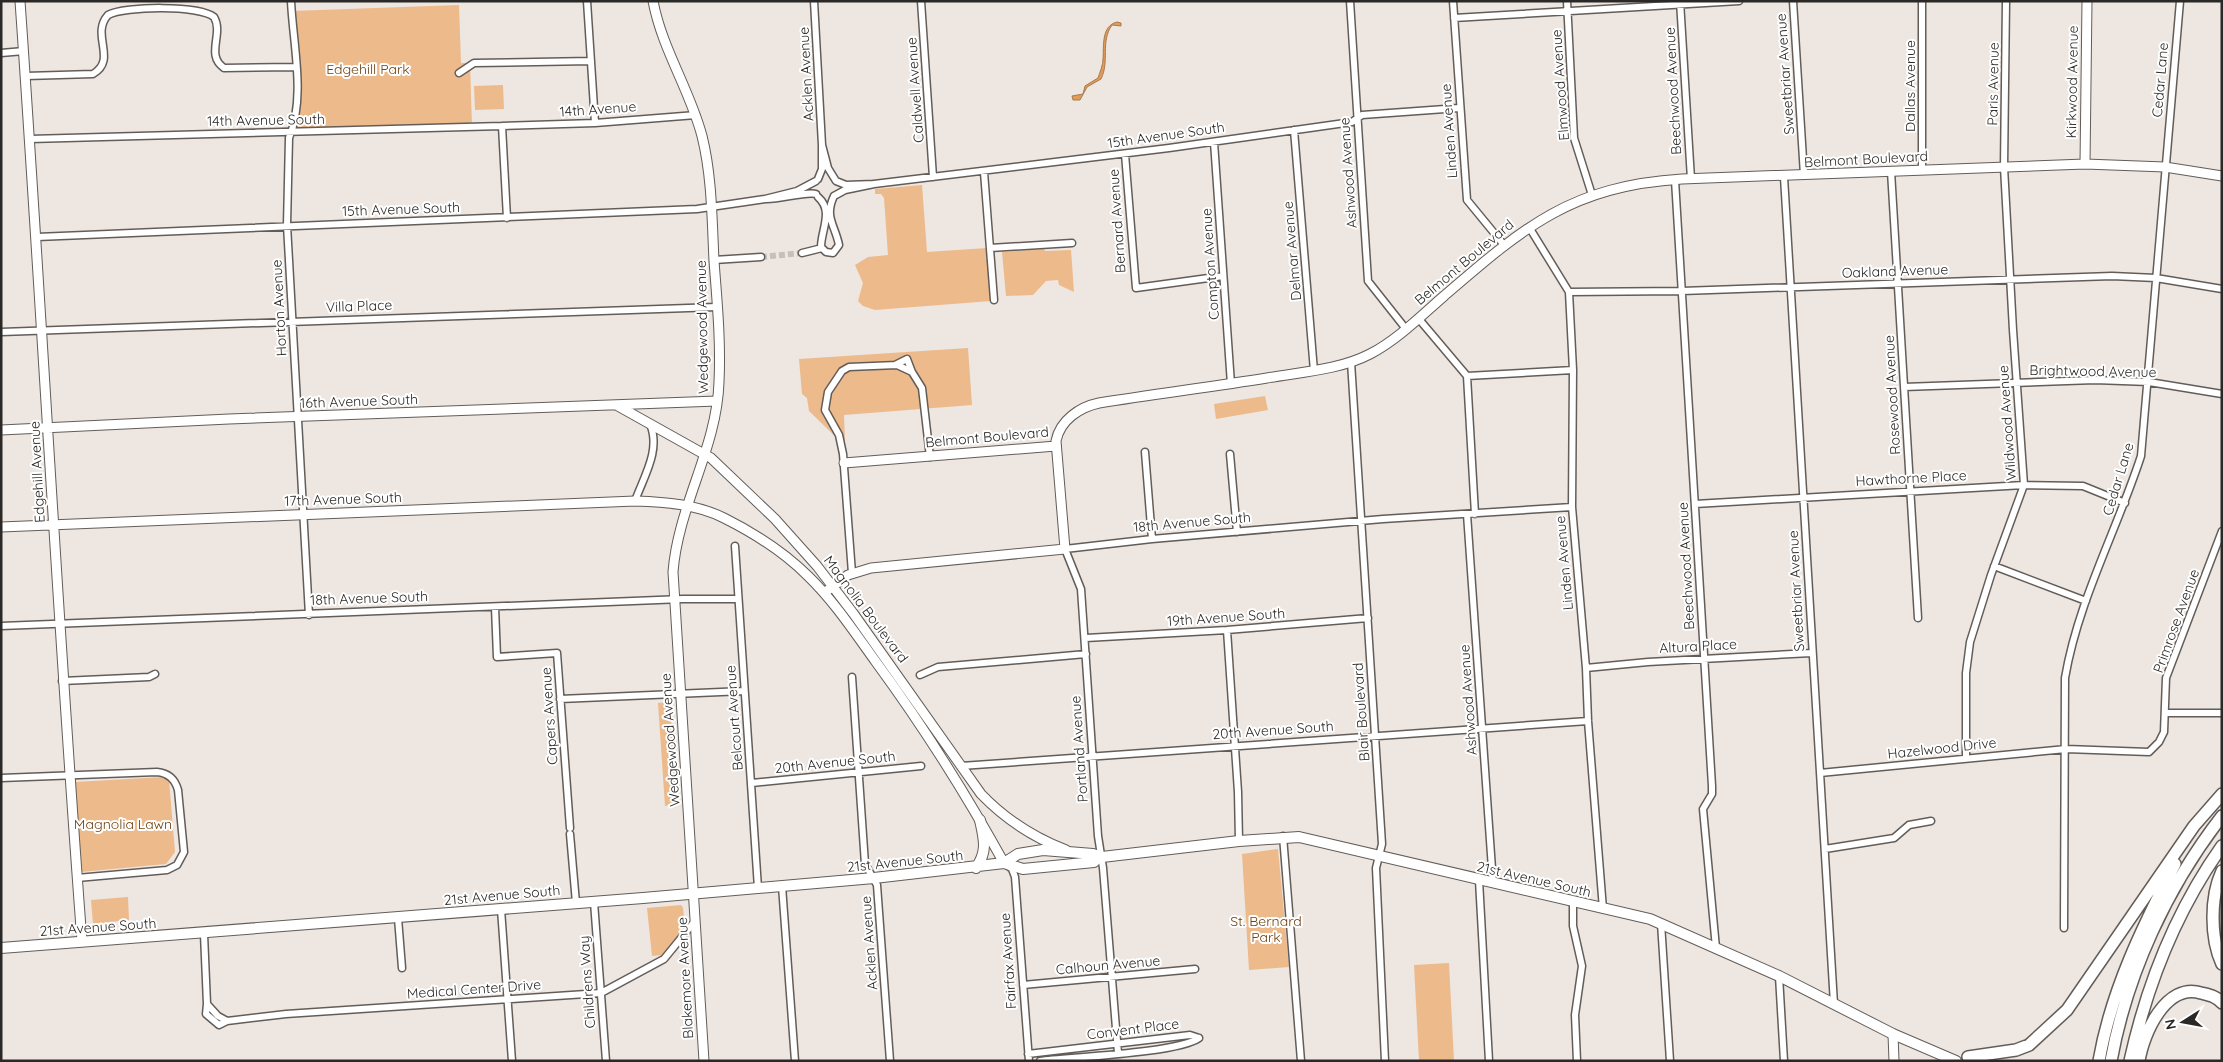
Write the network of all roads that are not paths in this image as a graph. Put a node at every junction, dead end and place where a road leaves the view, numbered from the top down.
1 (20, 1) edge
2 (291, 1) edge
3 (587, 1) edge
4 (653, 1) edge
5 (814, 1) edge
6 (921, 1) edge
7 (1350, 1) edge
8 (1452, 1) edge
9 (1567, 1) edge
10 (1739, 1) edge
11 (1793, 1) edge
12 (1922, 1) edge
13 (2006, 1) edge
14 (2087, 1) edge
15 (2180, 1) edge
16 (1681, 3) edge
17 (1568, 12) junction
18 (1454, 18) junction
19 (24, 52) junction
20 (1, 53) edge
21 (591, 62) junction
22 (295, 67) junction
23 (459, 73) dead end
24 (26, 76) junction
25 (1459, 108) junction
26 (696, 115) junction
27 (1356, 118) junction
28 (595, 123) junction
29 (502, 126) junction
30 (1294, 130) junction
31 (292, 132) junction
32 (30, 139) junction
33 (1214, 142) junction
34 (822, 145) junction
35 (1125, 154) junction
36 (2085, 164) junction
37 (2004, 167) junction
38 (2165, 168) junction
39 (1922, 170) junction
40 (1892, 171) junction
41 (984, 172) junction
42 (1804, 176) junction
43 (2222, 176) edge
44 (933, 177) junction
45 (1784, 177) junction
46 (1691, 179) junction
47 (817, 180) junction
48 (834, 180) junction
49 (1675, 180) junction
50 (874, 184) junction
51 (1592, 195) junction
52 (817, 196) junction
53 (834, 196) junction
54 (765, 199) junction
55 (711, 208) junction
56 (507, 218) junction
57 (287, 225) junction
58 (1529, 227) junction
59 (37, 237) junction
60 (1072, 243) dead end
61 (839, 244) junction
62 (822, 245) junction
63 (1504, 245) junction
64 (990, 248) junction
65 (802, 253) tunnel mouth
66 (761, 257) tunnel mouth
67 (714, 260) junction
68 (1223, 276) junction
69 (2156, 278) junction
70 (2010, 279) junction
71 (1898, 283) junction
72 (1790, 287) junction
73 (2222, 289) edge
74 (1682, 290) junction
75 (1569, 292) junction
76 (994, 300) dead end
77 (717, 307) junction
78 (1418, 318) junction
79 (292, 321) junction
80 (1406, 329) junction
81 (42, 330) junction
82 (1, 332) edge
83 (1351, 362) junction
84 (1314, 370) junction
85 (1573, 370) junction
86 (1467, 376) junction
87 (2149, 382) junction
88 (2016, 383) junction
89 (1231, 384) junction
90 (1904, 387) junction
91 (2222, 394) edge
92 (718, 401) junction
93 (618, 406) junction
94 (298, 416) junction
95 (649, 421) junction
96 (49, 426) junction
97 (1, 430) edge
98 (1056, 446) junction
99 (1145, 452) dead end
100 (1230, 454) dead end
101 (704, 455) junction
102 (930, 456) junction
103 (843, 458) junction
104 (2024, 485) junction
105 (1910, 490) junction
106 (1803, 498) junction
107 (635, 501) junction
108 (1695, 504) junction
109 (2125, 504) junction
110 (686, 506) junction
111 (1572, 507) junction
112 (303, 514) junction
113 (1467, 514) junction
114 (1475, 514) junction
115 (1362, 521) junction
116 (53, 526) junction
117 (1, 528) edge
118 (2222, 531) edge
119 (1237, 532) junction
120 (1152, 539) junction
121 (2219, 545) edge
122 (735, 546) dead end
123 (1065, 549) junction
124 (1994, 566) junction
125 (852, 573) junction
126 (833, 586) junction
127 (824, 594) junction
128 (674, 599) junction
129 (738, 599) junction
130 (2086, 601) junction
131 (495, 607) junction
132 (309, 615) junction
133 (1368, 618) junction
134 (1918, 618) dead end
135 (59, 623) junction
136 (1, 626) edge
137 (1227, 630) junction
138 (1086, 638) junction
139 (1811, 652) junction
140 (1086, 654) junction
141 (1704, 658) junction
142 (1586, 668) junction
143 (155, 674) dead end
144 (920, 675) dead end
145 (852, 677) dead end
146 (62, 681) junction
147 (744, 692) junction
148 (680, 694) junction
149 (560, 699) junction
150 (2166, 713) junction
151 (2222, 713) edge
152 (1588, 721) junction
153 (1482, 727) junction
154 (1376, 735) junction
155 (1235, 745) junction
156 (2066, 749) junction
157 (1093, 756) junction
158 (1966, 758) junction
159 (921, 766) dead end
160 (960, 766) junction
161 (1820, 773) junction
162 (858, 774) junction
163 (69, 775) junction
164 (1, 778) edge
165 (752, 783) junction
166 (2222, 796) edge
167 (2222, 816) edge
168 (980, 820) junction
169 (1930, 821) dead end
170 (1283, 836) junction
171 (1239, 841) junction
172 (2222, 846) edge
173 (1825, 849) junction
174 (1067, 851) junction
175 (1378, 855) junction
176 (1100, 858) junction
177 (1004, 863) junction
178 (976, 868) junction
179 (2222, 871) edge
180 (77, 878) junction
181 (874, 878) junction
182 (1478, 880) junction
183 (1493, 883) junction
184 (782, 886) junction
185 (758, 888) junction
186 (694, 894) junction
187 (594, 902) junction
188 (1573, 902) junction
189 (576, 903) junction
190 (501, 908) junction
191 (1603, 908) junction
192 (398, 918) junction
193 (696, 921) junction
194 (1661, 923) junction
195 (2064, 928) dead end
196 (204, 934) junction
197 (82, 941) junction
198 (1, 948) edge
199 (1716, 948) junction
200 (2222, 964) edge
201 (402, 968) dead end
202 (1195, 969) dead end
203 (1778, 976) junction
204 (1113, 978) junction
205 (1022, 985) junction
206 (601, 993) junction
207 (509, 999) junction
208 (2222, 1003) edge
209 (1834, 1004) junction
210 (1892, 1034) junction
211 (1117, 1045) junction
212 (1118, 1053) junction
213 (1938, 1053) junction
214 (1028, 1058) edge
215 (1968, 1058) junction
216 (512, 1061) edge
217 (606, 1061) edge
218 (704, 1061) edge
219 (796, 1061) edge
220 (890, 1061) edge
221 (1040, 1061) edge
222 (1301, 1061) edge
223 (1385, 1061) edge
224 (1490, 1061) edge
225 (1577, 1061) edge
226 (1670, 1061) edge
227 (1784, 1061) edge
228 (1894, 1061) edge
229 (1956, 1061) edge
230 (1988, 1061) edge
231 (2099, 1061) edge
232 (2111, 1061) edge
233 (2130, 1061) edge
234 (2139, 1061) edge

1 - 19 main road, Edgehill Avenue
2 - 22 street, Horton Avenue
3 - 21 street
4 - 26 main road, Wedgewood Avenue
5 - 34 street, Acklen Avenue
6 - 44 street, Caldwell Avenue
7 - 27 street, Ashwood Avenue
8 - 18 street, Linden Avenue
9 - 17 street, Elmwood Avenue
10 - 16 street
11 - 42 street, Sweetbriar Avenue
12 - 39 street, Dallas Avenue
13 - 37 street, Paris Avenue
14 - 36 main road, Kirkwood Avenue
15 - 38 street, Cedar Lane
16 - 17 street
16 - 46 street, Beechwood Avenue
17 - 18 street
17 - 51 street, Elmwood Avenue
18 - 25 street, Linden Avenue
19 - 20 street
19 - 24 main road, Edgehill Avenue
21 - 23 street
21 - 28 street
22 - 24 street
22 - 31 street, Horton Avenue
24 - 32 main road, Edgehill Avenue
25 - 27 street, 15th Avenue South
25 - 63 street, Linden Avenue
26 - 28 street, 14th Avenue
26 - 55 main road, Wedgewood Avenue
27 - 30 street, 15th Avenue South
27 - 80 street, Ashwood Avenue
28 - 29 street, 14th Avenue
29 - 31 street, 14th Avenue South
29 - 56 street
30 - 33 street, 15th Avenue South
30 - 84 street, Delmar Avenue
31 - 32 street, 14th Avenue South
31 - 57 street, Horton Avenue
32 - 59 main road, Edgehill Avenue
33 - 35 street, 15th Avenue South
33 - 68 street, Compton Avenue
34 - 47 street, Acklen Avenue
34 - 48 street, Acklen Avenue
35 - 41 street, 15th Avenue South
35 - 68 street, Bernard Avenue
36 - 37 main road, Belmont Boulevard
36 - 38 main road, Belmont Boulevard
37 - 39 main road, Belmont Boulevard
37 - 70 street, Wildwood Avenue
38 - 43 main road, Belmont Boulevard
38 - 69 street, Cedar Lane
39 - 40 main road, Belmont Boulevard
40 - 42 main road, Belmont Boulevard
40 - 71 street, Rosewood Avenue
41 - 44 street, 15th Avenue South
41 - 64 street
42 - 45 main road, Belmont Boulevard
44 - 50 street, 15th Avenue South
45 - 46 main road, Belmont Boulevard
45 - 72 street, Sweetbriar Avenue
46 - 49 main road, Belmont Boulevard
47 - 48 street
47 - 52 street
47 - 54 street, 15th Avenue South
48 - 50 street, 15th Avenue South
48 - 53 street
49 - 51 main road, Belmont Boulevard
49 - 74 street, Beechwood Avenue
50 - 53 street, 15th Avenue South
51 - 58 main road, Belmont Boulevard
52 - 53 street
52 - 54 street, 15th Avenue South
52 - 62 street
53 - 61 street
54 - 55 street, 15th Avenue South
55 - 56 street, 15th Avenue South
55 - 67 main road, Wedgewood Avenue
56 - 57 street, 15th Avenue South
57 - 59 street, 15th Avenue South
57 - 79 street, Horton Avenue
58 - 63 main road, Belmont Boulevard
58 - 75 street, Linden Avenue
59 - 81 main road, Edgehill Avenue
60 - 64 street
61 - 62 street
61 - 62 street
62 - 65 street
63 - 78 main road, Belmont Boulevard
64 - 76 street
66 - 67 street
67 - 77 main road, Wedgewood Avenue
68 - 89 street, Compton Avenue
69 - 70 street, Oakland Avenue
69 - 73 street, Oakland Avenue
69 - 87 street, Cedar Lane
70 - 71 street, Oakland Avenue
70 - 88 street, Wildwood Avenue
71 - 72 street, Oakland Avenue
71 - 90 street, Rosewood Avenue
72 - 74 street, Oakland Avenue
72 - 106 street, Sweetbriar Avenue
74 - 75 street, Oakland Avenue
74 - 108 street, Beechwood Avenue
75 - 85 street, Linden Avenue
77 - 79 street, Villa Place
77 - 92 main road, Wedgewood Avenue
78 - 80 main road, Belmont Boulevard
78 - 86 street
79 - 81 street, Villa Place
79 - 94 street, Horton Avenue
80 - 83 main road, Belmont Boulevard
81 - 82 street, Villa Place
81 - 96 main road, Edgehill Avenue
83 - 84 main road, Belmont Boulevard
83 - 115 street, Blair Boulevard
84 - 89 main road, Belmont Boulevard
85 - 86 street
85 - 111 street, Linden Avenue
86 - 114 street
87 - 88 street, Brightwood Avenue
87 - 91 street, Brightwood Avenue
87 - 109 street, Cedar Lane
88 - 90 street, Brightwood Avenue
88 - 104 street, Wildwood Avenue
89 - 98 main road, Belmont Boulevard
90 - 105 street, Rosewood Avenue
92 - 93 main road, 16th Avenue South
92 - 101 main road, Wedgewood Avenue
93 - 94 main road, 16th Avenue South
93 - 95 main road, Magnolia Boulevard
94 - 96 main road, 16th Avenue South
94 - 112 street, Horton Avenue
95 - 101 main road, Magnolia Boulevard
95 - 107 street
96 - 97 main road, 16th Avenue South
96 - 116 main road, Edgehill Avenue
98 - 102 main road, Belmont Boulevard
98 - 123 main road, Portland Avenue
99 - 120 street
100 - 119 street
101 - 110 main road, Wedgewood Avenue
101 - 126 main road, Magnolia Boulevard
102 - 103 main road, Belmont Boulevard
102 - 103 street
103 - 125 street
104 - 105 street, Hawthorne Place
104 - 109 street, Hawthorne Place
104 - 124 street, Wildwood Avenue
105 - 106 street, Hawthorne Place
105 - 134 street, Rosewood Avenue
106 - 108 street, Hawthorne Place
106 - 139 street, Sweetbriar Avenue
107 - 110 main road, 17th Avenue South
107 - 112 main road, 17th Avenue South
108 - 141 street, Beechwood Avenue
109 - 130 street, Cedar Lane
110 - 127 main road, Magnolia Boulevard
110 - 128 main road, Wedgewood Avenue
111 - 114 street, 18th Avenue South
111 - 142 street, Linden Avenue
112 - 116 main road, 17th Avenue South
112 - 132 street, Horton Avenue
113 - 114 street, 18th Avenue South
113 - 115 street, 18th Avenue South
113 - 153 street, Ashwood Avenue
115 - 119 street, 18th Avenue South
115 - 133 street, Blair Boulevard
116 - 117 main road, 17th Avenue South
116 - 135 main road, Edgehill Avenue
118 - 121 street, Primrose Avenue
119 - 120 street, 18th Avenue South
120 - 123 street, 18th Avenue South
121 - 150 street, Primrose Avenue
122 - 129 street, Belcourt Avenue
123 - 125 main road, 18th Avenue South
123 - 138 street, Portland Avenue
124 - 130 street
124 - 158 street, Wildwood Avenue
125 - 126 main road, 18th Avenue South
126 - 127 main road, 18th Avenue South
126 - 160 main road, Magnolia Boulevard
127 - 168 main road, Magnolia Boulevard
128 - 129 street, 18th Avenue South
128 - 131 street, 18th Avenue South
128 - 148 main road, Wedgewood Avenue
129 - 147 street, Belcourt Avenue
130 - 156 street, Cedar Lane
131 - 132 street, 18th Avenue South
131 - 149 street, Capers Avenue
132 - 135 street, 18th Avenue South
133 - 137 street, 19th Avenue South
133 - 154 street, Blair Boulevard
135 - 136 street, 18th Avenue South
135 - 146 main road, Edgehill Avenue
137 - 138 street, 19th Avenue South
137 - 155 street
138 - 140 street, Portland Avenue
139 - 141 street, Altura Place
139 - 161 street, Sweetbriar Avenue
140 - 144 street
140 - 157 street, Portland Avenue
141 - 142 street, Altura Place
141 - 199 street, Beechwood Avenue
142 - 152 street, Linden Avenue
143 - 146 street
145 - 162 street, Acklen Avenue
146 - 163 main road, Edgehill Avenue
147 - 148 street
147 - 165 street, Belcourt Avenue
148 - 149 street
148 - 186 main road, Wedgewood Avenue
149 - 189 street, Capers Avenue
150 - 151 street
150 - 156 street, Primrose Avenue
152 - 153 street, 20th Avenue South
152 - 191 street, Linden Avenue
153 - 154 street, 20th Avenue South
153 - 183 street, Ashwood Avenue
154 - 155 street, 20th Avenue South
154 - 175 street, Blair Boulevard
155 - 157 street, 20th Avenue South
155 - 171 street
156 - 158 street, Hazelwood Drive
156 - 195 street, Cedar Lane
157 - 160 street, 20th Avenue South
157 - 176 street, Portland Avenue
158 - 161 street, Hazelwood Drive
159 - 162 street, 20th Avenue South
160 - 174 main road, Magnolia Boulevard
161 - 173 street, Sweetbriar Avenue
162 - 165 street, 20th Avenue South
162 - 181 street, Acklen Avenue
163 - 164 street
163 - 180 main road, Edgehill Avenue
163 - 180 street
165 - 185 street, Belcourt Avenue
166 - 215 highway
166 - 231 highway
167 - 232 highway
168 - 177 main road, Magnolia Boulevard
168 - 178 main road
169 - 173 street
170 - 171 main road, 21st Avenue South
170 - 175 main road, 21st Avenue South
170 - 222 street
171 - 176 main road, 21st Avenue South
172 - 233 highway
173 - 209 street, Sweetbriar Avenue
174 - 176 main road, 21st Avenue South
174 - 177 main road, 21st Avenue South
175 - 182 main road, 21st Avenue South
175 - 223 street, Blair Boulevard
176 - 177 main road, 21st Avenue South
176 - 204 street, Portland Avenue
177 - 178 main road, 21st Avenue South
177 - 205 street, Fairfax Avenue
178 - 181 main road, 21st Avenue South
179 - 200 highway
180 - 197 main road, Edgehill Avenue
181 - 184 main road, 21st Avenue South
181 - 220 street, Acklen Avenue
182 - 183 main road, 21st Avenue South
182 - 224 street
183 - 188 main road, 21st Avenue South
184 - 185 main road, 21st Avenue South
184 - 219 street
185 - 186 main road, 21st Avenue South
186 - 187 main road, 21st Avenue South
186 - 193 main road, Blakemore Avenue
187 - 189 main road, 21st Avenue South
187 - 206 street, Childrens Way
188 - 191 main road, 21st Avenue South
188 - 225 street
189 - 190 main road, 21st Avenue South
190 - 192 main road, 21st Avenue South
190 - 207 street
191 - 194 main road, 21st Avenue South
192 - 196 main road, 21st Avenue South
192 - 201 street
193 - 206 street, Medical Center Drive
193 - 218 main road, Blakemore Avenue
194 - 199 main road, 21st Avenue South
194 - 226 street
196 - 197 main road, 21st Avenue South
196 - 207 street, Medical Center Drive
197 - 198 main road, 21st Avenue South
199 - 203 main road, 21st Avenue South
202 - 204 street, Calhoun Avenue
203 - 209 main road, 21st Avenue South
203 - 227 street
204 - 205 street, Calhoun Avenue
204 - 211 street, Portland Avenue
205 - 214 street, Fairfax Avenue
206 - 207 street, Medical Center Drive
206 - 217 street, Childrens Way
207 - 216 street
208 - 234 highway
209 - 210 main road, 21st Avenue South
210 - 213 main road, 21st Avenue South
210 - 228 main road
211 - 212 street, Portland Avenue
211 - 212 street, Convent Place
211 - 214 street, Convent Place
212 - 221 street, Convent Place
213 - 215 main road
213 - 229 main road
215 - 230 main road

